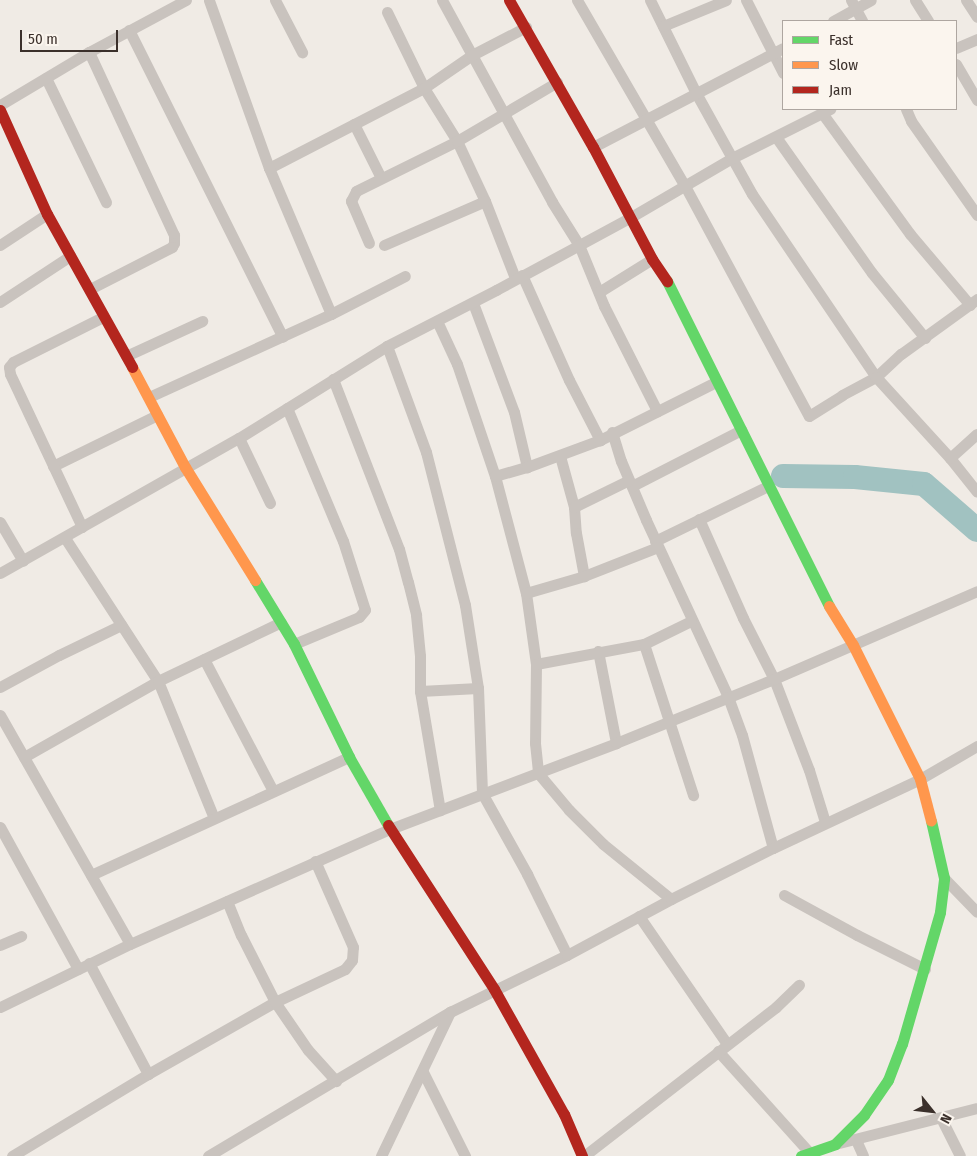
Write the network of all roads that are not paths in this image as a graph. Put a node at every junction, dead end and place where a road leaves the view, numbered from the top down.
1 (186, 0) edge
2 (209, 0) edge
3 (275, 0) edge
4 (442, 0) edge
5 (509, 0) edge
6 (577, 0) edge
7 (650, 0) edge
8 (726, 0) edge
9 (746, 0) edge
10 (871, 0) edge
11 (914, 0) edge
12 (966, 0) edge
13 (853, 5) edge
14 (387, 12) dead end
15 (977, 17) edge
16 (835, 20) edge
17 (861, 20) edge
18 (927, 20) edge
19 (663, 26) junction
20 (526, 28) junction
21 (129, 30) junction
22 (977, 39) edge
23 (957, 48) edge
24 (782, 49) edge
25 (89, 52) junction
26 (302, 52) dead end
27 (772, 54) junction
28 (472, 55) junction
29 (957, 66) edge
30 (782, 71) edge
31 (46, 78) junction
32 (557, 82) junction
33 (424, 88) junction
34 (696, 93) junction
35 (977, 100) edge
36 (0, 105) edge
37 (0, 110) edge
38 (805, 110) edge
39 (907, 110) edge
40 (826, 111) edge
41 (504, 112) junction
42 (645, 118) junction
43 (811, 119) junction
44 (354, 124) junction
45 (776, 137) junction
46 (457, 141) junction
47 (593, 147) junction
48 (732, 158) junction
49 (269, 168) junction
50 (381, 178) junction
51 (685, 186) junction
52 (485, 201) junction
53 (106, 202) dead end
54 (46, 214) junction
55 (977, 215) edge
56 (631, 217) junction
57 (0, 244) edge
58 (370, 244) dead end
59 (384, 244) dead end
60 (579, 245) junction
61 (70, 256) junction
62 (652, 259) junction
63 (405, 276) dead end
64 (519, 277) junction
65 (90, 289) junction
66 (599, 292) junction
67 (0, 302) edge
68 (974, 302) edge
69 (473, 303) junction
70 (330, 314) junction
71 (103, 317) junction
72 (202, 320) dead end
73 (437, 321) junction
74 (283, 337) junction
75 (925, 338) junction
76 (387, 346) junction
77 (126, 356) junction
78 (876, 377) junction
79 (332, 379) junction
80 (716, 382) junction
81 (149, 398) junction
82 (287, 408) junction
83 (657, 410) junction
84 (157, 415) junction
85 (741, 430) junction
86 (612, 432) junction
87 (977, 434) edge
88 (240, 438) junction
89 (600, 440) junction
90 (560, 456) junction
91 (950, 458) junction
92 (53, 466) junction
93 (186, 467) junction
94 (527, 468) junction
95 (494, 476) junction
96 (631, 483) junction
97 (768, 486) junction
98 (977, 492) edge
99 (270, 503) dead end
100 (574, 507) junction
101 (699, 519) junction
102 (0, 522) edge
103 (82, 527) junction
104 (65, 538) junction
105 (656, 544) junction
106 (23, 561) junction
107 (0, 573) edge
108 (584, 576) junction
109 (977, 591) edge
110 (526, 593) junction
111 (691, 621) junction
112 (281, 622) junction
113 (121, 625) junction
114 (294, 644) junction
115 (644, 644) junction
116 (853, 645) junction
117 (598, 651) junction
118 (204, 658) junction
119 (536, 664) junction
120 (774, 679) junction
121 (158, 681) junction
122 (0, 687) edge
123 (478, 688) junction
124 (420, 691) junction
125 (728, 697) junction
126 (0, 715) edge
127 (668, 722) junction
128 (616, 743) junction
129 (977, 746) edge
130 (24, 757) junction
131 (349, 757) junction
132 (538, 773) junction
133 (920, 779) junction
134 (273, 791) junction
135 (482, 793) junction
136 (693, 795) dead end
137 (440, 810) junction
138 (214, 818) junction
139 (825, 822) junction
140 (0, 827) edge
141 (390, 829) junction
142 (773, 848) junction
143 (315, 861) junction
144 (91, 875) junction
145 (944, 878) junction
146 (784, 895) dead end
147 (671, 899) junction
148 (227, 901) junction
149 (977, 912) edge
150 (639, 916) junction
151 (21, 936) dead end
152 (1, 942) edge
153 (130, 944) junction
154 (567, 955) junction
155 (89, 963) junction
156 (78, 969) junction
157 (925, 969) junction
158 (799, 985) dead end
159 (494, 989) junction
160 (275, 1002) junction
161 (0, 1007) edge
162 (450, 1012) junction
163 (723, 1047) junction
164 (423, 1072) junction
165 (148, 1074) junction
166 (336, 1081) junction
167 (977, 1108) edge
168 (941, 1118) junction
169 (856, 1140) junction
170 (835, 1144) junction
171 (806, 1154) edge
172 (12, 1156) edge
173 (208, 1156) edge
174 (381, 1156) edge
175 (465, 1156) edge
176 (583, 1156) edge
177 (863, 1156) edge
178 (960, 1156) edge

1 - 21 street
2 - 49 street
3 - 26 street
4 - 28 street
5 - 20 street
6 - 42 street
7 - 19 street
8 - 19 street
9 - 27 street
10 - 13 street
11 - 18 street
12 - 15 street
13 - 16 street
13 - 17 street
14 - 33 street
19 - 34 street
20 - 28 street
20 - 32 street
21 - 25 street
21 - 74 street
22 - 23 street
24 - 27 street
25 - 31 street
25 - 65 street
27 - 30 street
27 - 34 street
28 - 33 street
28 - 41 street
29 - 35 street
31 - 36 street
31 - 53 street
32 - 41 street
32 - 47 street
33 - 44 street
33 - 46 street
34 - 42 street
34 - 48 street
37 - 54 street
38 - 43 street
39 - 55 street
40 - 43 street
40 - 68 street
41 - 46 street
41 - 60 street
42 - 47 street
42 - 51 street
43 - 45 street
44 - 49 street
44 - 50 street
45 - 48 street
45 - 75 street
46 - 50 street
46 - 52 street
47 - 56 street
48 - 51 street
48 - 78 street
49 - 70 street
50 - 58 street
51 - 56 street
51 - 78 street
52 - 59 street
52 - 64 street
54 - 57 street
54 - 61 street
56 - 60 street
56 - 62 street
60 - 64 street
60 - 66 street
61 - 65 street
61 - 67 street
62 - 66 street
62 - 80 street
63 - 70 street
64 - 69 street
64 - 89 street
65 - 71 street
66 - 83 street
68 - 75 street
69 - 73 street
69 - 94 street
70 - 74 street
71 - 77 street
71 - 92 street
72 - 77 street
73 - 76 street
73 - 95 street
74 - 81 street
75 - 78 street
76 - 79 street
76 - 123 street
77 - 81 street
78 - 91 street
79 - 82 street
79 - 124 street
80 - 83 street
80 - 85 street
81 - 84 street
82 - 88 street
82 - 114 street
83 - 86 street
84 - 92 street
84 - 93 street
85 - 96 street
85 - 97 street
86 - 89 street
86 - 96 street
87 - 91 street
88 - 93 street
88 - 99 street
89 - 90 street
90 - 94 street
90 - 100 street
91 - 98 street
92 - 103 street
93 - 103 street
93 - 112 street
94 - 95 street
95 - 110 street
96 - 100 street
96 - 105 street
97 - 101 street
97 - 116 street
100 - 108 street
101 - 105 street
101 - 120 street
102 - 106 street
103 - 104 street
104 - 106 street
104 - 113 street
105 - 108 street
105 - 111 street
106 - 107 street
108 - 110 street
109 - 116 street
110 - 119 street
111 - 115 street
111 - 125 street
112 - 114 street
112 - 118 street
113 - 121 street
113 - 122 street
114 - 131 street
115 - 117 street
115 - 127 street
116 - 120 street
116 - 133 street
117 - 119 street
117 - 128 street
118 - 121 street
118 - 134 street
119 - 132 street
120 - 125 street
120 - 139 street
121 - 130 street
121 - 138 street
123 - 124 street
123 - 135 street
124 - 137 street
125 - 127 street
125 - 142 street
126 - 130 street
127 - 128 street
127 - 136 street
128 - 132 street
129 - 133 street
130 - 144 street
131 - 134 street
131 - 141 street
132 - 135 street
132 - 147 street
133 - 139 street
133 - 145 street
134 - 138 street
135 - 137 street
135 - 154 street
137 - 141 street
138 - 144 street
139 - 142 street
140 - 156 street
141 - 143 street
141 - 159 street
142 - 147 street
143 - 148 street
143 - 160 street
144 - 153 street
145 - 149 street
145 - 157 street
146 - 157 street
147 - 150 street
148 - 153 street
148 - 160 street
150 - 154 street
150 - 163 street
151 - 152 street
153 - 155 street
154 - 159 street
155 - 156 street
155 - 165 street
156 - 161 street
157 - 170 street
158 - 163 street
159 - 162 street
159 - 176 street
160 - 165 street
160 - 166 street
162 - 164 street
162 - 166 street
163 - 171 street
163 - 176 street
164 - 174 street
164 - 175 street
165 - 172 street
166 - 173 street
167 - 168 street
168 - 169 street
168 - 178 street
169 - 170 street
169 - 177 street
170 - 171 street

